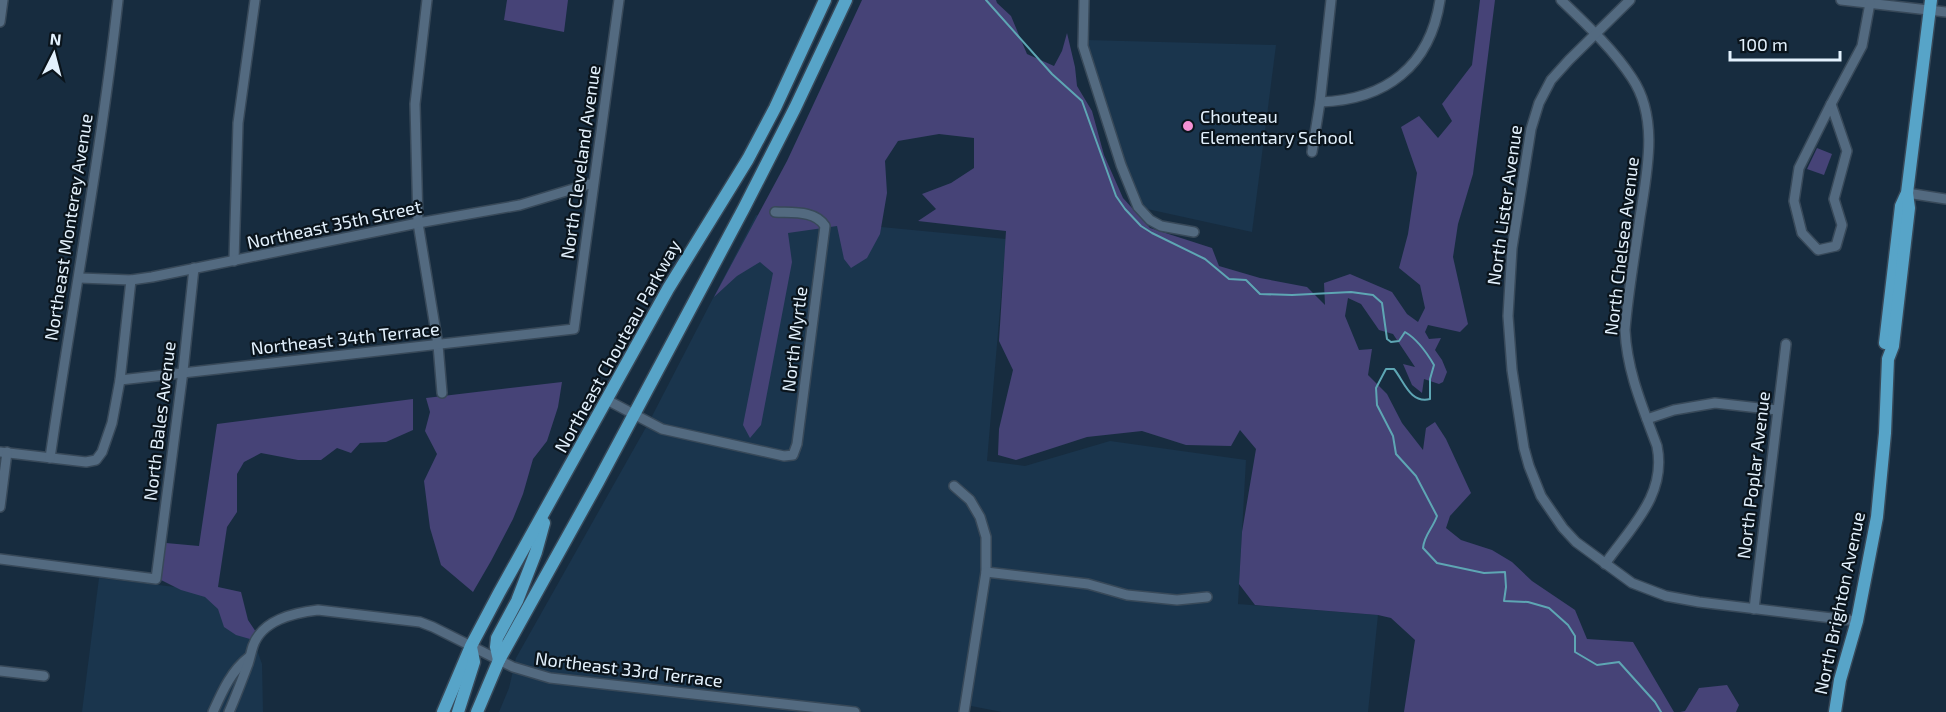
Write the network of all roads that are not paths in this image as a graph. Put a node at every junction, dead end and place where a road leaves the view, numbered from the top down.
1 (3, 0) edge
2 (118, 0) edge
3 (255, 0) edge
4 (428, 0) edge
5 (619, 0) edge
6 (825, 0) edge
7 (846, 0) edge
8 (1084, 0) edge
9 (1331, 0) edge
10 (1440, 0) edge
11 (1561, 0) edge
12 (1630, 0) edge
13 (1841, 0) edge
14 (1870, 3) junction
15 (1930, 6) edge
16 (1946, 12) edge
17 (0, 22) edge
18 (1596, 34) junction
19 (1320, 102) junction
20 (1830, 104) junction
21 (1312, 152) dead end
22 (593, 183) junction
23 (1907, 193) junction
24 (1946, 200) edge
25 (775, 212) dead end
26 (418, 223) junction
27 (1194, 232) dead end
28 (234, 261) junction
29 (194, 268) junction
30 (80, 278) junction
31 (131, 280) junction
32 (574, 329) joint
33 (1786, 344) dead end
34 (438, 345) junction
35 (183, 372) junction
36 (120, 380) junction
37 (442, 393) dead end
38 (607, 400) junction
39 (1777, 410) junction
40 (633, 414) junction
41 (1647, 419) junction
42 (3, 452) edge
43 (50, 458) junction
44 (954, 486) dead end
45 (0, 507) edge
46 (548, 507) junction
47 (0, 558) edge
48 (1605, 564) junction
49 (986, 572) junction
50 (1207, 597) dead end
51 (1754, 609) junction
52 (1857, 621) junction
53 (471, 646) junction
54 (251, 655) junction
55 (499, 660) junction
56 (0, 671) edge
57 (44, 676) dead end
58 (213, 712) edge
59 (229, 712) edge
60 (443, 712) edge
61 (458, 712) edge
62 (477, 712) edge
63 (855, 712) edge
64 (964, 712) edge
65 (1835, 712) edge

1 - 17 street
2 - 30 street, Northeast Monterey Avenue
3 - 28 street
4 - 26 street
5 - 22 street, North Cleveland Avenue
6 - 38 main road, Northeast Chouteau Parkway
7 - 40 main road
8 - 27 street
9 - 19 street
10 - 19 street
11 - 18 street, North Chelsea Avenue
12 - 18 street, North Lister Avenue
13 - 14 street
14 - 15 street
14 - 20 street
15 - 16 street
15 - 23 main road, North Brighton Avenue
18 - 41 street, North Chelsea Avenue
18 - 48 street, North Lister Avenue
19 - 21 street
20 - 20 street
22 - 26 street, Northeast 35th Street
22 - 32 street, North Cleveland Avenue
23 - 24 street
23 - 52 main road, North Brighton Avenue
25 - 40 street, North Myrtle
26 - 28 street, Northeast 35th Street
26 - 34 street
28 - 29 street, Northeast 35th Street
29 - 31 street, Northeast 35th Street
29 - 35 street, North Bales Avenue
30 - 31 street, Northeast 35th Street
30 - 43 street, Northeast Monterey Avenue
31 - 36 street
32 - 34 street, Northeast 34th Terrace
33 - 39 street, North Poplar Avenue
34 - 35 street, Northeast 34th Terrace
34 - 37 street
35 - 36 street, Northeast 34th Terrace
35 - 47 street, North Bales Avenue
36 - 43 street
38 - 40 street
38 - 46 main road, Northeast Chouteau Parkway
39 - 41 street
39 - 51 street, North Poplar Avenue
40 - 55 main road
41 - 48 street, North Chelsea Avenue
42 - 43 street
42 - 45 street
44 - 49 street
46 - 53 main road, Northeast Chouteau Parkway
46 - 55 main road
48 - 51 street
49 - 50 street
49 - 64 street
51 - 52 street
52 - 65 main road, North Brighton Avenue
53 - 54 street, Northeast 33rd Terrace
53 - 55 street, Northeast 33rd Terrace
53 - 60 main road, Northeast Chouteau Parkway
53 - 61 main road
54 - 58 street, Northeast 33rd Terrace
54 - 59 street, Northeast 33rd Terrace
55 - 62 main road
55 - 63 street, Northeast 33rd Terrace
56 - 57 street

